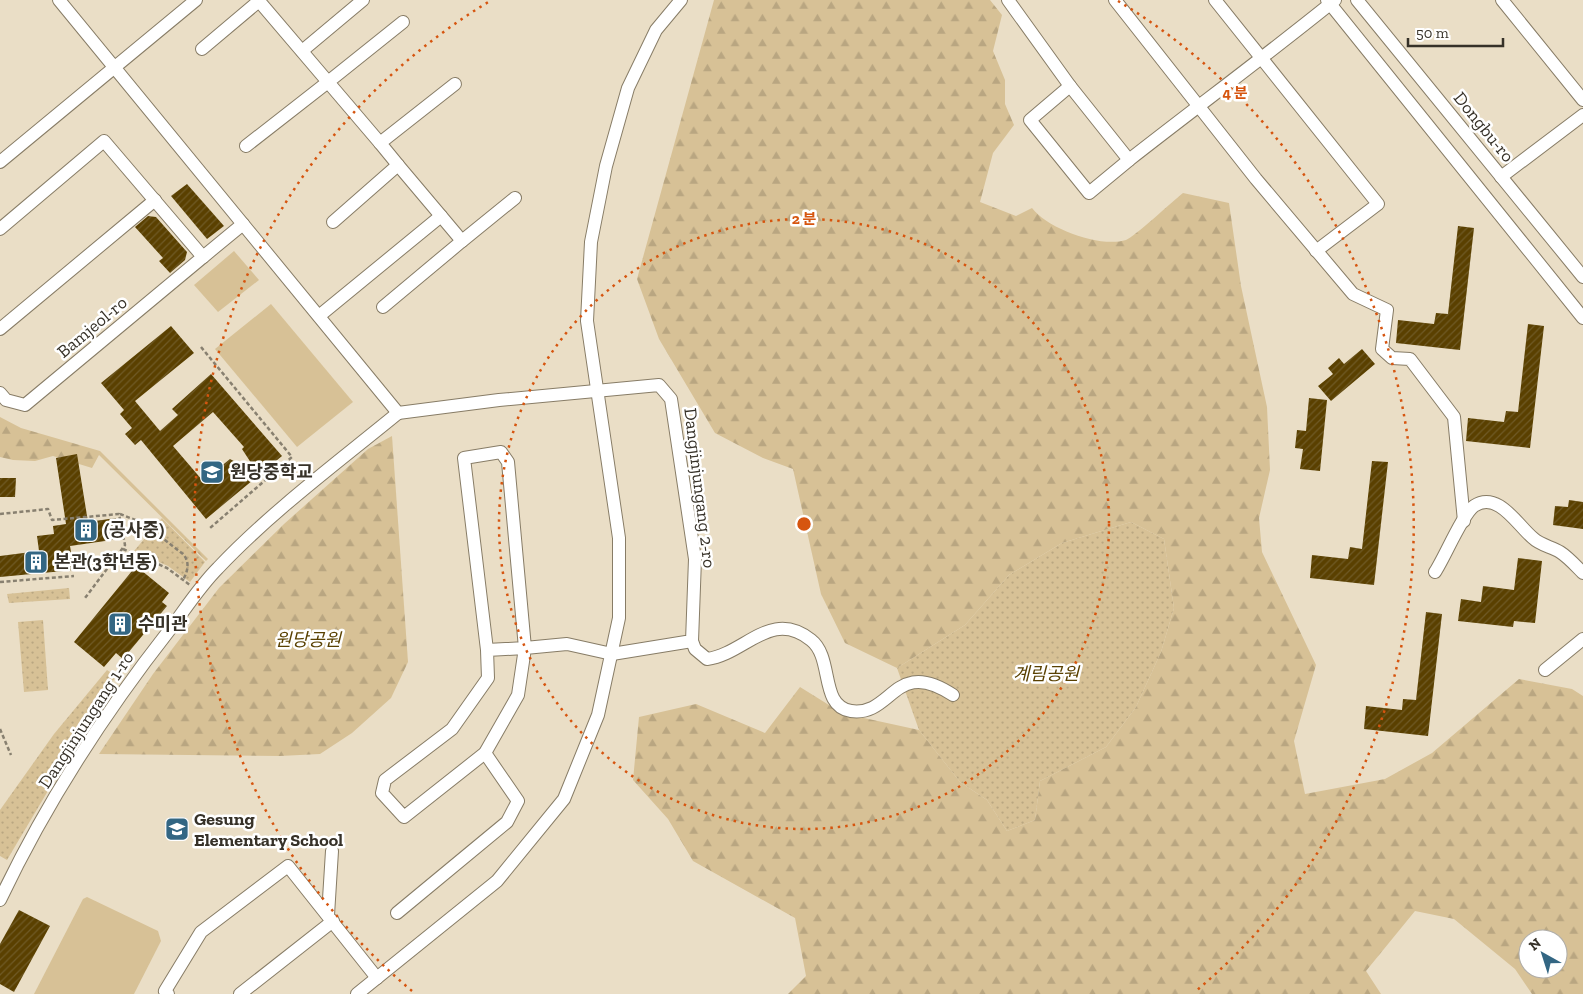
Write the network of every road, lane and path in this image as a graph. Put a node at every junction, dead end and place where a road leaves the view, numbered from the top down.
1 (59, 0) edge
2 (196, 0) edge
3 (260, 0) edge
4 (363, 0) edge
5 (681, 0) edge
6 (1008, 0) edge
7 (1115, 0) edge
8 (1215, 0) edge
9 (1357, 0) edge
10 (1502, 0) edge
11 (1331, 1) edge
12 (403, 22) dead end
13 (202, 48) dead end
14 (302, 51) junction
15 (1262, 60) junction
16 (114, 68) junction
17 (328, 82) junction
18 (456, 84) dead end
19 (1070, 86) junction
20 (1583, 100) edge
21 (1198, 106) junction
22 (1583, 115) edge
23 (380, 144) junction
24 (246, 146) dead end
25 (1129, 160) junction
26 (0, 162) edge
27 (398, 164) junction
28 (1501, 176) junction
29 (515, 198) dead end
30 (154, 200) junction
31 (441, 216) junction
32 (333, 222) dead end
33 (243, 224) junction
34 (0, 229) edge
35 (462, 242) junction
36 (1316, 252) junction
37 (203, 258) junction
38 (1583, 277) edge
39 (383, 307) dead end
40 (318, 316) junction
41 (1583, 318) edge
42 (0, 329) edge
43 (201, 347) dead end
44 (597, 392) junction
45 (0, 393) edge
46 (398, 413) junction
47 (0, 514) edge
48 (119, 514) junction
49 (1464, 521) junction
50 (210, 528) dead end
51 (123, 549) junction
52 (1435, 572) dead end
53 (1583, 572) edge
54 (74, 576) dead end
55 (183, 580) junction
56 (0, 582) edge
57 (192, 586) dead end
58 (85, 598) dead end
59 (1583, 639) edge
60 (692, 642) junction
61 (526, 648) junction
62 (487, 650) junction
63 (612, 654) junction
64 (1544, 670) dead end
65 (953, 695) dead end
66 (0, 729) edge
67 (485, 753) junction
68 (11, 755) dead end
69 (332, 851) dead end
70 (0, 900) edge
71 (397, 913) dead end
72 (331, 918) junction
73 (377, 978) junction
74 (168, 994) edge
75 (240, 994) edge
76 (357, 994) edge

1 - 16 street
2 - 16 street
3 - 13 street
3 - 14 street
4 - 14 street
5 - 44 street
6 - 19 street
7 - 21 street
8 - 15 street
9 - 28 street, Dongbu-ro
10 - 20 street
11 - 15 street
11 - 41 street
12 - 17 street
14 - 17 street
15 - 21 street
15 - 36 street
16 - 26 street
16 - 33 street
17 - 23 street
17 - 24 street
18 - 23 street
19 - 25 street
19 - 25 street
21 - 25 street
21 - 36 street
22 - 28 street
23 - 27 street
27 - 31 street
27 - 32 street
28 - 38 street, Dongbu-ro
29 - 35 street
30 - 34 street
30 - 37 street
30 - 42 street
31 - 35 street
31 - 40 street
33 - 37 street, Bamjeol-ro
33 - 40 street
35 - 39 street
36 - 49 street
37 - 45 street, Bamjeol-ro
40 - 46 street
43 - 50 path
44 - 46 street
44 - 60 street, Dangjinjungang 2-ro
44 - 63 street
46 - 70 street, Dangjinjungang 1-ro
47 - 48 path
48 - 51 path
48 - 55 path
49 - 52 street
49 - 53 street
51 - 55 path
51 - 58 path
54 - 56 path
55 - 57 path
59 - 64 street
60 - 63 street
60 - 65 street
61 - 62 street
61 - 62 street
61 - 63 street
61 - 67 street
62 - 67 street
63 - 73 street
66 - 68 path
67 - 71 street
69 - 72 street
72 - 73 street
72 - 74 street
72 - 75 street
73 - 76 street

